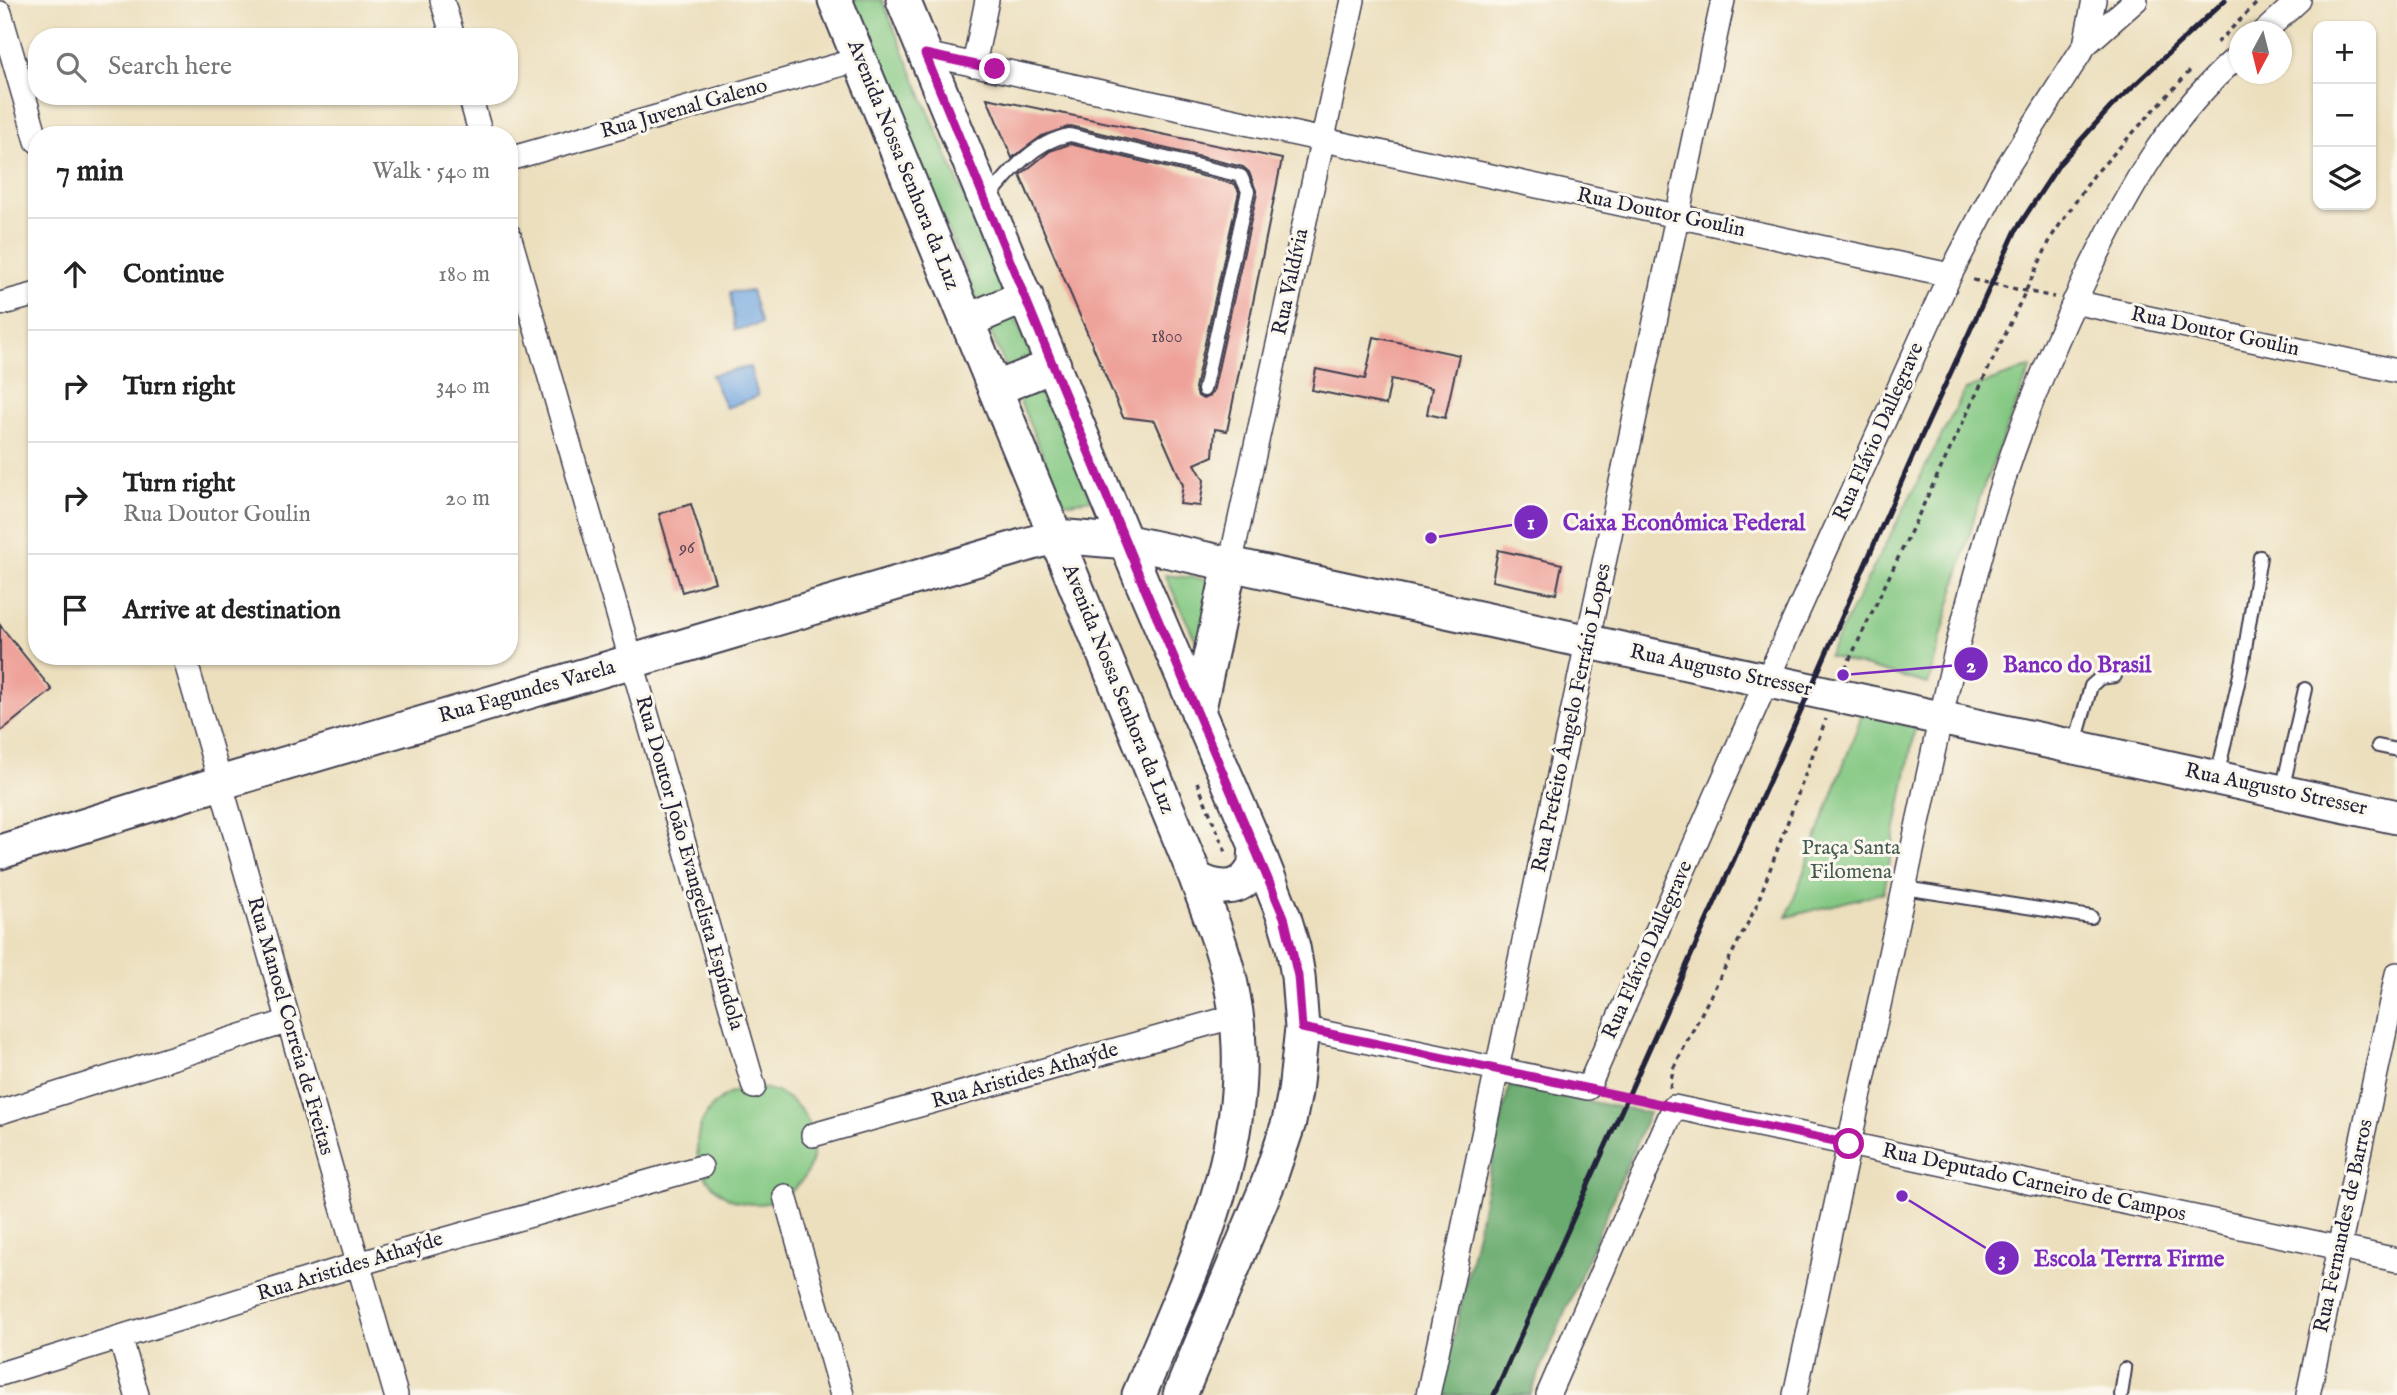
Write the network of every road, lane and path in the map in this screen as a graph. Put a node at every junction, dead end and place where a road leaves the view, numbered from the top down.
1 (442, 0) edge
2 (835, 0) edge
3 (903, 0) edge
4 (988, 0) edge
5 (1353, 0) edge
6 (1723, 0) edge
7 (2094, 0) edge
8 (2136, 0) edge
9 (2260, 0) edge
10 (2299, 0) edge
11 (0, 13) edge
12 (2276, 21) edge
13 (450, 28) edge
14 (2085, 45) junction
15 (2213, 47) dead end
16 (925, 54) junction
17 (860, 60) junction
18 (2229, 64) edge
19 (974, 65) junction
20 (2194, 66) dead end
21 (473, 105) edge
22 (33, 126) edge
23 (478, 126) edge
24 (1322, 140) junction
25 (518, 156) edge
26 (986, 202) junction
27 (1677, 216) junction
28 (518, 266) edge
29 (1950, 275) junction
30 (2024, 291) junction
31 (28, 296) edge
32 (1026, 296) junction
33 (2074, 302) junction
34 (0, 304) edge
35 (967, 321) junction
36 (1054, 365) junction
37 (2397, 372) edge
38 (995, 389) junction
39 (1204, 390) dead end
40 (1056, 536) junction
41 (1128, 542) junction
42 (2260, 556) dead end
43 (1230, 565) junction
44 (1587, 642) junction
45 (632, 661) junction
46 (187, 665) edge
47 (1843, 675) dead end
48 (2115, 676) dead end
49 (1767, 680) junction
50 (2305, 689) dead end
51 (1198, 713) junction
52 (1827, 715) dead end
53 (1940, 718) junction
54 (2378, 746) dead end
55 (2074, 747) junction
56 (2397, 750) edge
57 (2217, 778) junction
58 (220, 783) junction
59 (2282, 792) junction
60 (2397, 817) edge
61 (1256, 846) junction
62 (0, 852) edge
63 (1196, 878) junction
64 (1904, 888) junction
65 (2091, 917) dead end
66 (2397, 974) edge
67 (1236, 1016) junction
68 (289, 1021) junction
69 (1302, 1028) junction
70 (1498, 1069) junction
71 (754, 1087) dead end
72 (1588, 1088) junction
73 (1674, 1107) junction
74 (0, 1112) edge
75 (813, 1135) dead end
76 (1849, 1144) junction
77 (701, 1167) dead end
78 (785, 1196) dead end
79 (2339, 1248) junction
80 (2397, 1260) edge
81 (358, 1264) junction
82 (120, 1337) junction
83 (2125, 1369) dead end
84 (0, 1374) edge
85 (137, 1395) edge
86 (396, 1395) edge
87 (842, 1395) edge
88 (1139, 1395) edge
89 (1180, 1395) edge
90 (1428, 1395) edge
91 (1548, 1395) edge
92 (1795, 1395) edge
93 (2121, 1395) edge
94 (2308, 1395) edge

1 - 13 street
2 - 17 main road, Avenida Nossa Senhora da Luz
3 - 16 main road
4 - 19 street
5 - 24 street, Rua Valdívia
6 - 27 street, Rua Prefeito Ângelo Ferrário Lopes
7 - 14 street
8 - 14 street, Rua Flávio Dallegrave
9 - 15 path
10 - 12 street
11 - 22 street
14 - 29 street, Rua Flávio Dallegrave
16 - 19 street, Rua Doutor Goulin
16 - 26 main road
17 - 25 street, Rua Juvenal Galeno
17 - 35 main road, Avenida Nossa Senhora da Luz
18 - 33 street
19 - 24 street, Rua Doutor Goulin
20 - 30 path
21 - 23 street
24 - 27 street, Rua Doutor Goulin
24 - 43 street, Rua Valdívia
26 - 32 main road
26 - 39 lane
27 - 29 street, Rua Doutor Goulin
27 - 44 street, Rua Prefeito Ângelo Ferrário Lopes
28 - 45 street, Rua Doutor João Evangelista Espíndola
29 - 30 path
29 - 49 street, Rua Flávio Dallegrave
30 - 33 path
30 - 47 path
31 - 34 street
32 - 35 main road
32 - 36 main road
33 - 37 street, Rua Doutor Goulin
33 - 53 street
35 - 38 main road, Avenida Nossa Senhora da Luz
36 - 38 main road
36 - 41 main road
38 - 40 main road, Avenida Nossa Senhora da Luz
40 - 41 main road, Rua Augusto Stresser
40 - 45 main road, Rua Fagundes Varela
40 - 63 main road, Avenida Nossa Senhora da Luz
41 - 43 main road, Rua Augusto Stresser
41 - 51 main road
42 - 57 lane
43 - 44 main road, Rua Augusto Stresser
43 - 51 main road
44 - 49 main road, Rua Augusto Stresser
44 - 70 street, Rua Prefeito Ângelo Ferrário Lopes
45 - 58 main road, Rua Fagundes Varela
45 - 71 street, Rua Doutor João Evangelista Espíndola
46 - 58 street, Rua Manoel Correia de Freitas
48 - 55 lane
49 - 53 main road, Rua Augusto Stresser
49 - 72 street, Rua Flávio Dallegrave
50 - 59 lane
51 - 61 main road
52 - 73 path
53 - 55 main road, Rua Augusto Stresser
53 - 64 street
54 - 56 lane
55 - 57 main road, Rua Augusto Stresser
57 - 59 main road, Rua Augusto Stresser
58 - 62 main road, Rua Fagundes Varela
58 - 68 street, Rua Manoel Correia de Freitas
59 - 60 main road, Rua Augusto Stresser
61 - 63 main road
61 - 69 main road
63 - 67 main road, Avenida Nossa Senhora da Luz
64 - 65 lane
64 - 76 street
66 - 79 street, Rua Fernandes de Barros
67 - 75 street, Rua Aristides Athaýde
67 - 88 main road, Avenida Nossa Senhora da Luz
68 - 74 street
68 - 81 street, Rua Manoel Correia de Freitas
69 - 70 street
69 - 89 main road
70 - 72 street
70 - 90 street, Rua Prefeito Ângelo Ferrário Lopes
72 - 73 path
73 - 76 street, Rua Deputado Carneiro de Campos
73 - 91 street
76 - 79 street, Rua Deputado Carneiro de Campos
76 - 92 street
77 - 81 street, Rua Aristides Athaýde
78 - 87 street
79 - 80 street, Rua Deputado Carneiro de Campos
79 - 94 street, Rua Fernandes de Barros
81 - 82 street, Rua Aristides Athaýde
81 - 86 street, Rua Manoel Correia de Freitas
82 - 84 street, Rua Aristides Athaýde
82 - 85 street
83 - 93 lane

